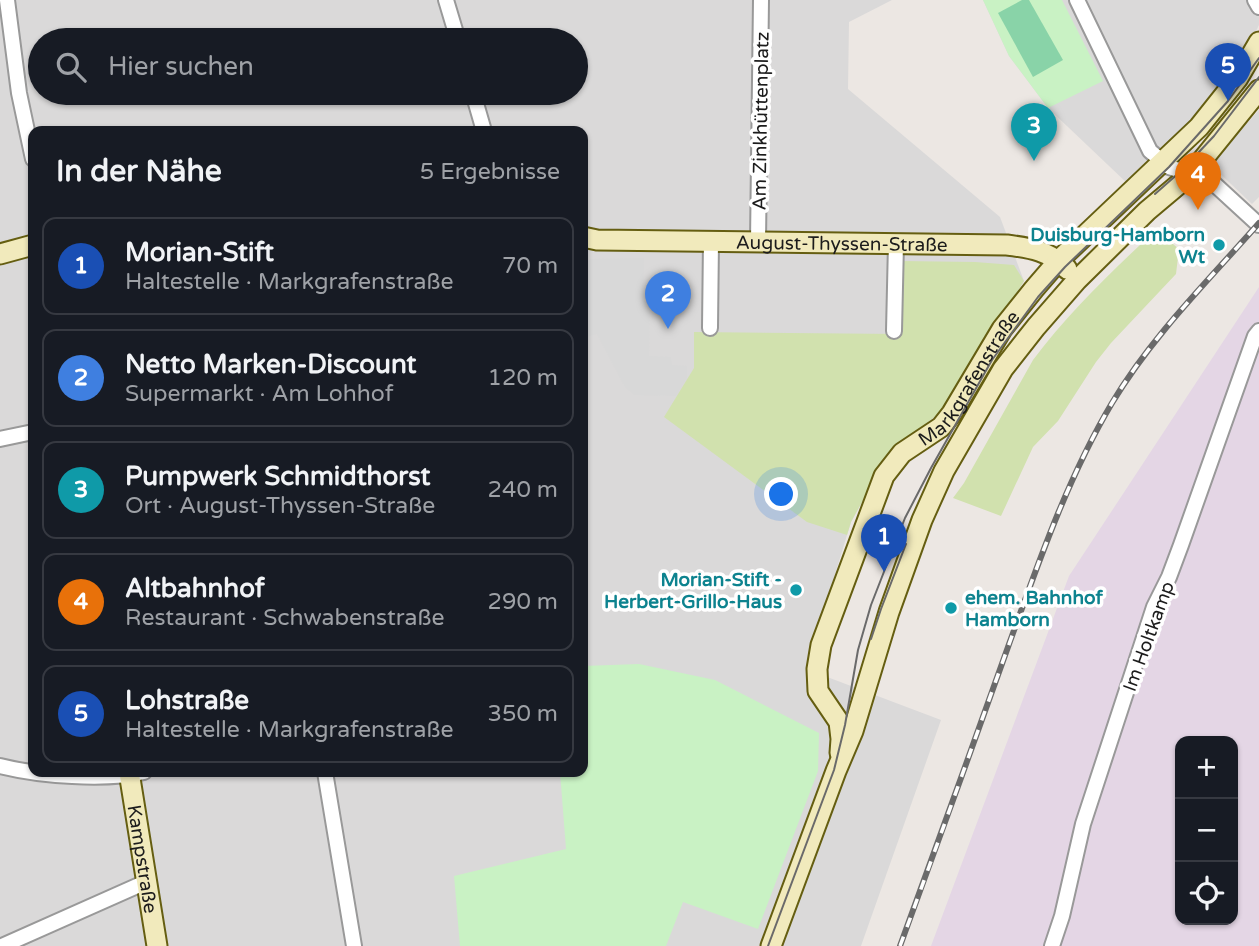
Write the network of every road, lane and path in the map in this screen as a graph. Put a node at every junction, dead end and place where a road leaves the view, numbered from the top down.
1 (7, 0) edge
2 (446, 0) edge
3 (761, 0) edge
4 (1077, 0) edge
5 (1255, 0) edge
6 (1259, 7) edge
7 (454, 28) edge
8 (1259, 42) edge
9 (1259, 90) edge
10 (476, 105) edge
11 (483, 126) edge
12 (28, 135) edge
13 (1163, 162) junction
14 (1191, 174) junction
15 (1259, 225) edge
16 (588, 240) edge
17 (710, 241) junction
18 (758, 241) junction
19 (895, 243) junction
20 (28, 246) edge
21 (0, 254) edge
22 (1059, 260) junction
23 (1077, 280) junction
24 (710, 328) dead end
25 (894, 331) dead end
26 (1259, 331) edge
27 (28, 433) edge
28 (0, 439) edge
29 (0, 766) edge
30 (836, 771) junction
31 (28, 772) edge
32 (134, 777) edge
33 (326, 777) edge
34 (146, 882) junction
35 (2, 946) edge
36 (157, 946) edge
37 (354, 946) edge
38 (771, 946) edge
39 (1052, 946) edge

1 - 12 street
2 - 7 street
3 - 18 street, Am Zinkhüttenplatz
4 - 13 street
5 - 6 street
8 - 13 street, Markgrafenstraße
9 - 14 street, Markgrafenstraße
10 - 11 street
13 - 14 street
13 - 22 street, Markgrafenstraße
14 - 15 street
14 - 23 street, Markgrafenstraße
16 - 17 street, August-Thyssen-Straße
17 - 18 street, August-Thyssen-Straße
17 - 24 street
18 - 19 street, August-Thyssen-Straße
19 - 22 street, August-Thyssen-Straße
19 - 25 street
20 - 21 street
22 - 23 street, August-Thyssen-Straße
22 - 30 street, Markgrafenstraße
23 - 30 street, Markgrafenstraße
26 - 39 street, Im Holtkamp
27 - 28 street
29 - 31 street
30 - 38 street, Markgrafenstraße
32 - 34 street, Kampstraße
33 - 37 street
34 - 35 street
34 - 36 street, Kampstraße

